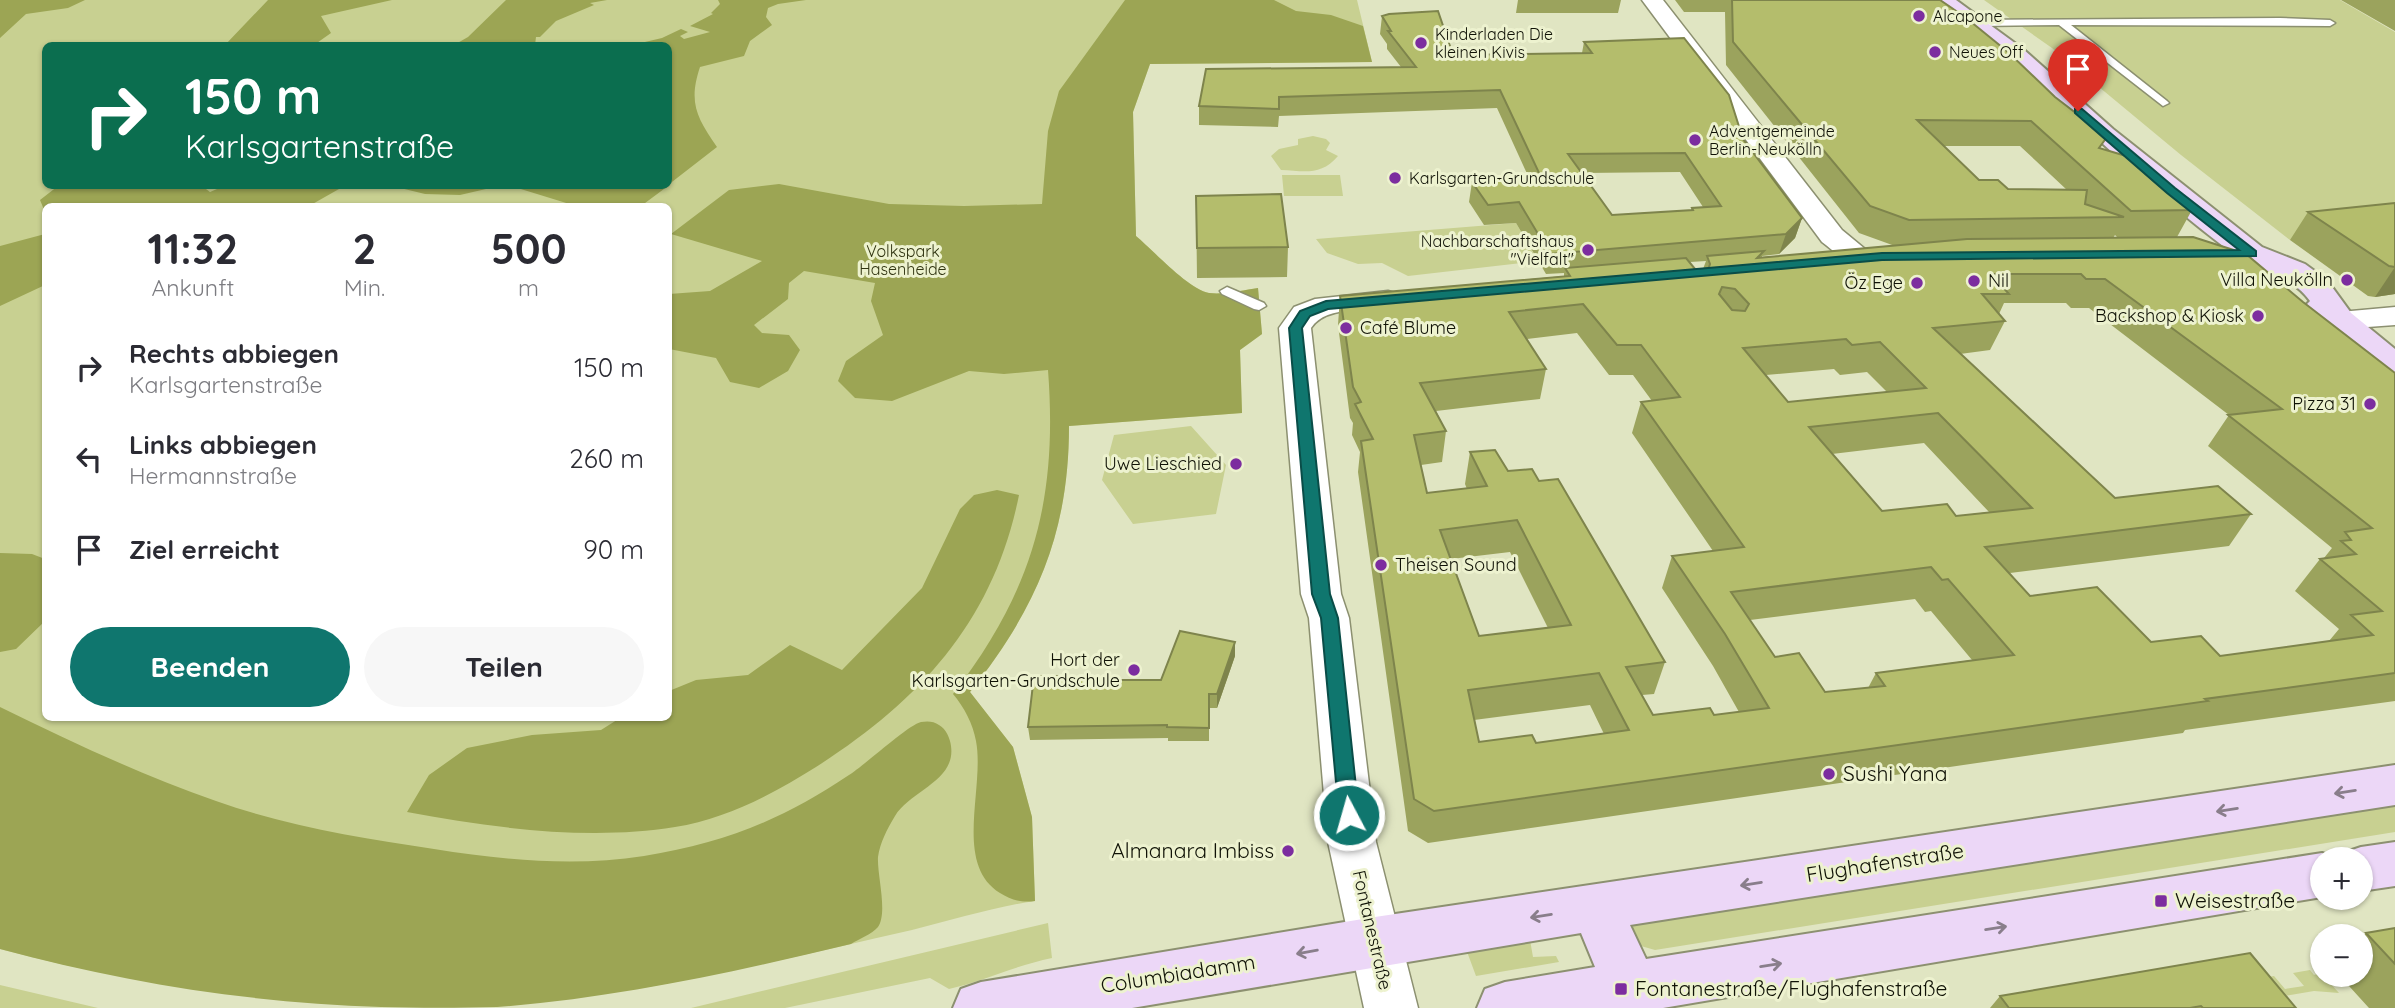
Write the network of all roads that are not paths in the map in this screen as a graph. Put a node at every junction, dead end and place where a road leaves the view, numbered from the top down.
1 (1652, 0) edge
2 (1941, 0) edge
3 (1976, 23) junction
4 (2062, 23) junction
5 (2330, 23) dead end
6 (2163, 103) dead end
7 (2251, 253) junction
8 (2212, 254) edge
9 (1818, 262) edge
10 (1227, 291) dead end
11 (1420, 297) edge
12 (1259, 306) dead end
13 (2395, 316) edge
14 (2340, 320) junction
15 (2395, 366) edge
16 (2395, 785) edge
17 (2395, 864) edge
18 (2373, 867) edge
19 (2310, 877) edge
20 (1596, 907) junction
21 (1375, 941) junction
22 (1632, 987) junction
23 (981, 1008) edge
24 (1391, 1008) edge
25 (1505, 1008) edge

1 - 9 street
2 - 3 main road
3 - 4 lane
3 - 7 main road
4 - 5 lane
4 - 6 lane
7 - 8 street
7 - 14 main road
10 - 12 lane
11 - 21 street, Fontanestraße
13 - 14 street
14 - 15 main road
16 -> 20 main road, Flughafenstraße
17 - 18 main road
22 -> 19 main road
20 -> 21 main road, Flughafenstraße
20 - 22 main road
21 -> 23 main road, Columbiadamm
21 - 24 street, Fontanestraße
22 - 25 main road

